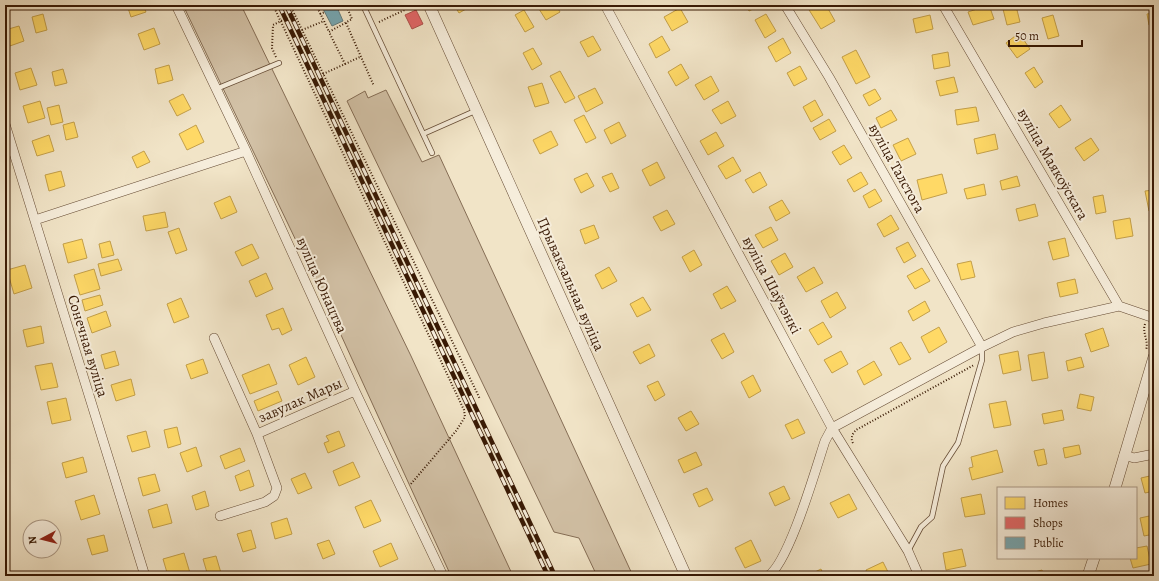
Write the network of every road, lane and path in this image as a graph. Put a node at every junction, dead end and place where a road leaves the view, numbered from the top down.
1 (176, 5) edge
2 (273, 5) edge
3 (290, 5) edge
4 (316, 5) edge
5 (346, 5) edge
6 (363, 5) edge
7 (416, 5) edge
8 (429, 5) edge
9 (605, 5) edge
10 (785, 5) edge
11 (943, 5) edge
12 (325, 12) dead end
13 (295, 14) junction
14 (320, 14) junction
15 (324, 21) junction
16 (281, 22) junction
17 (346, 23) junction
18 (372, 25) junction
19 (302, 30) junction
20 (329, 32) junction
21 (361, 57) junction
22 (279, 63) joint
23 (345, 64) junction
24 (323, 74) junction
25 (374, 86) dead end
26 (216, 89) junction
27 (477, 110) junction
28 (5, 124) edge
29 (423, 134) junction
30 (246, 151) junction
31 (432, 153) dead end
32 (34, 220) junction
33 (1119, 306) junction
34 (1154, 318) edge
35 (214, 338) dead end
36 (982, 347) junction
37 (1154, 357) edge
38 (982, 360) junction
39 (355, 391) junction
40 (480, 400) dead end
41 (832, 428) junction
42 (257, 434) junction
43 (856, 447) dead end
44 (1154, 454) edge
45 (1124, 455) junction
46 (1115, 487) edge
47 (403, 494) junction
48 (220, 516) dead end
49 (908, 550) junction
50 (1094, 559) edge
51 (145, 576) edge
52 (443, 576) edge
53 (686, 576) edge
54 (768, 576) edge
55 (919, 576) edge
56 (1088, 576) edge

1 - 26 street, вуліца Юнацтва
2 - 16 path
3 - 13 path
4 - 14 path
5 - 17 path
6 - 18 lane
7 - 18 path
8 - 27 street, Прывакзальная вуліца
9 - 41 street, вуліца Шаўчэнкі
10 - 36 street, вуліца Талстога
11 - 33 street, вуліца Маякоўскага
12 - 14 path
13 - 16 path
13 - 19 path
14 - 15 path
15 - 19 path
15 - 20 path
16 - 22 path
16 - 47 path
17 - 20 path
17 - 21 path
18 - 29 lane
19 - 24 path
20 - 23 path
21 - 23 path
21 - 25 path
22 - 26 lane
23 - 24 path
24 - 40 path
26 - 30 street, вуліца Юнацтва
27 - 29 lane
27 - 53 street, Прывакзальная вуліца
28 - 32 street, Сонечная вуліца
29 - 31 lane
30 - 32 street
30 - 39 street, вуліца Юнацтва
32 - 51 street, Сонечная вуліца
33 - 34 street
33 - 36 street
35 - 42 street, завулак Мары
36 - 38 lane
36 - 41 street
37 - 45 street
38 - 43 path
38 - 49 lane
39 - 42 street, завулак Мары
39 - 47 street, вуліца Юнацтва
41 - 49 street, вуліца Шаўчэнкі
41 - 54 street
42 - 48 street, завулак Мары
44 - 45 street
45 - 46 street
47 - 52 street, вуліца Юнацтва
49 - 55 street, вуліца Шаўчэнкі
50 - 56 street

